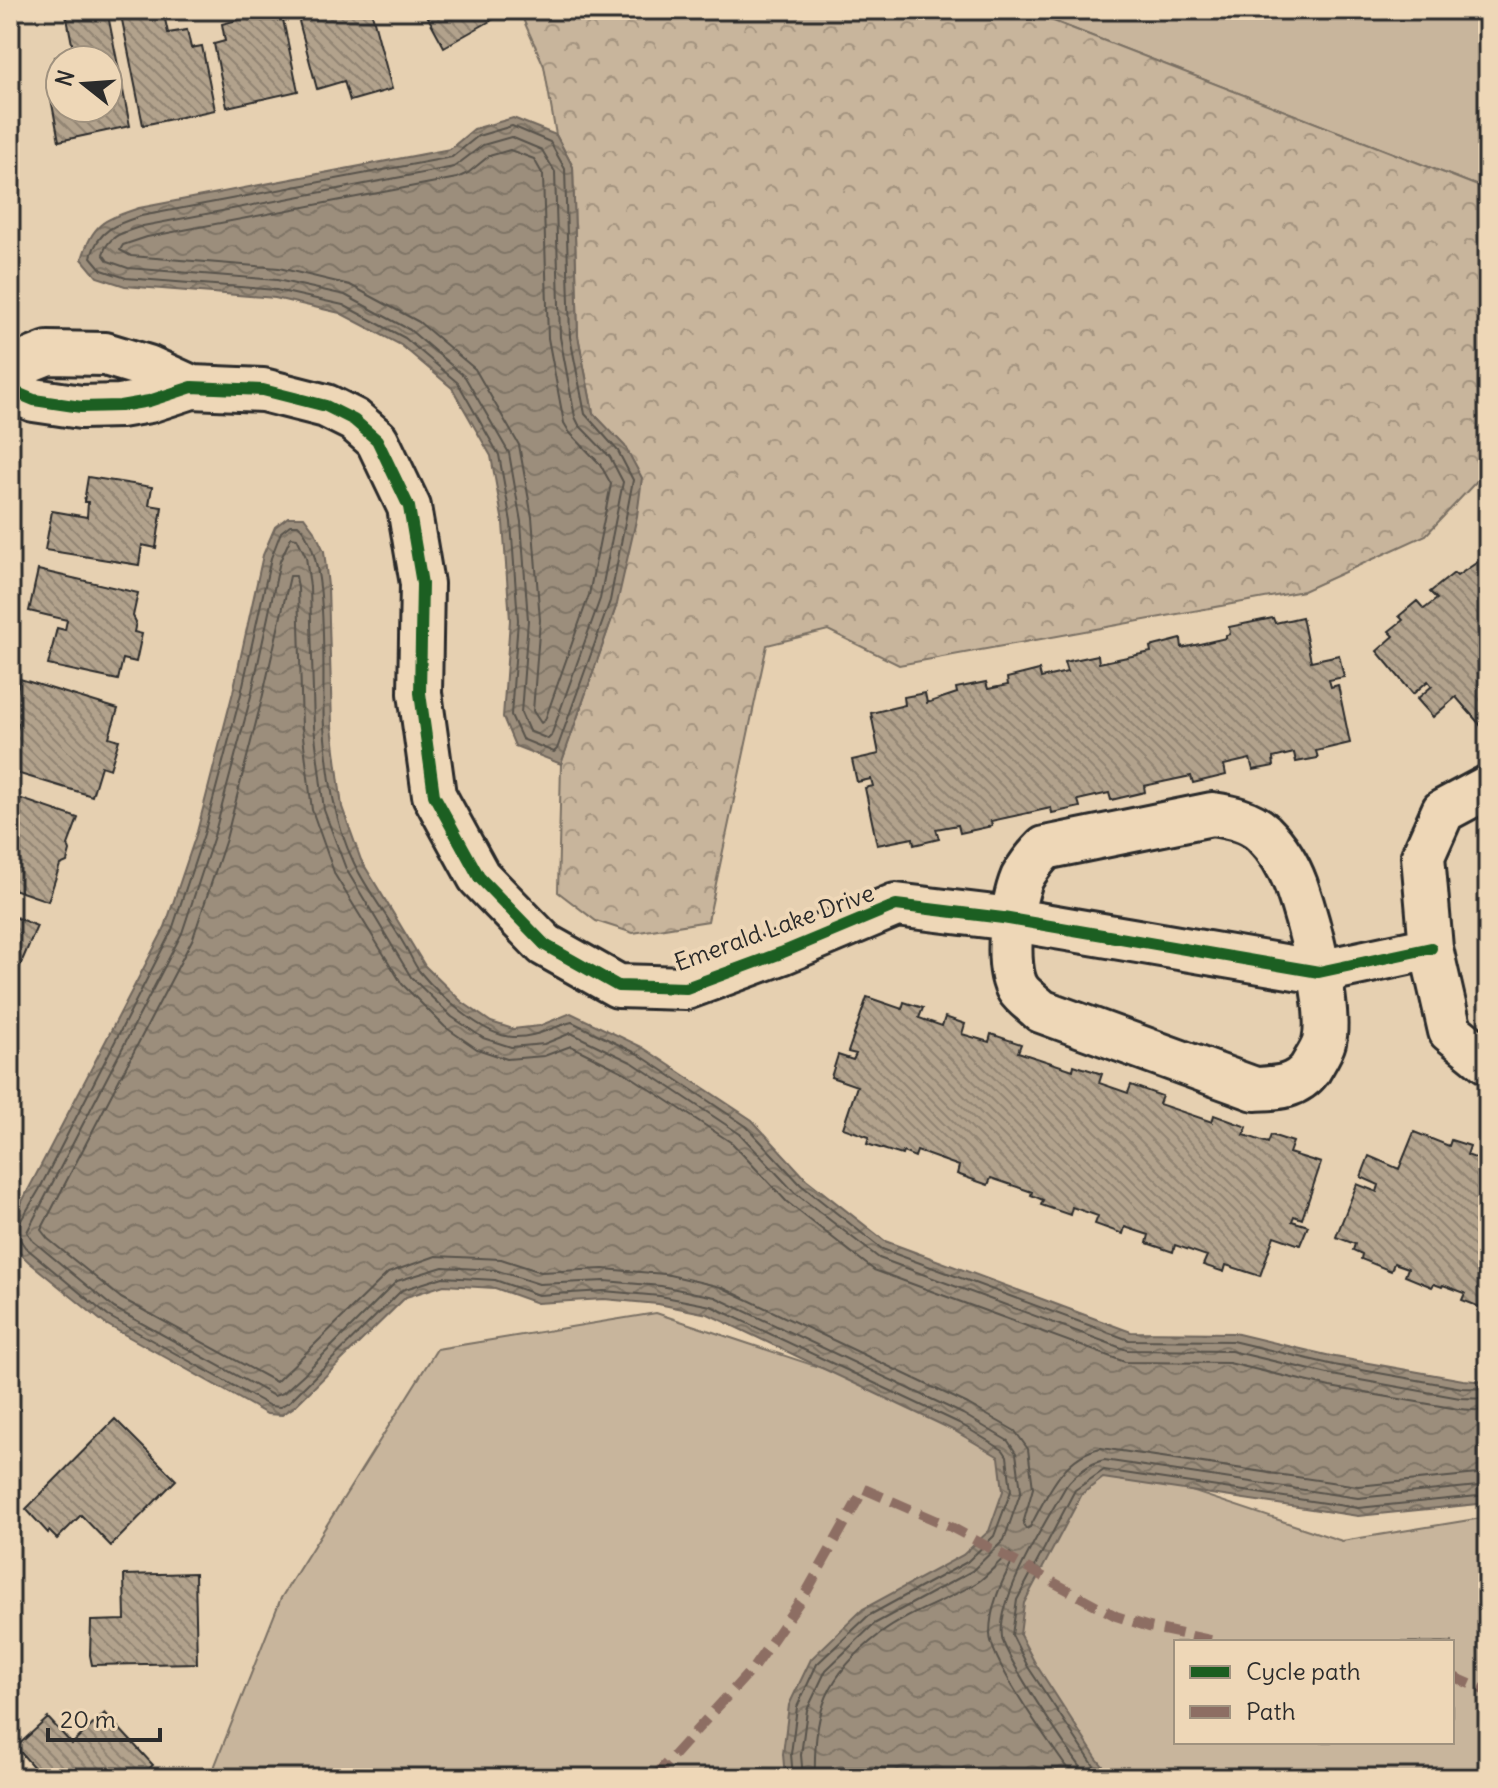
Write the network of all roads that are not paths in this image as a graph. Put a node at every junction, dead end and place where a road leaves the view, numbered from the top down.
1 (10, 368) edge
2 (192, 387) junction
3 (10, 390) edge
4 (1488, 787) edge
5 (1012, 919) junction
6 (1431, 948) junction
7 (1319, 972) junction
8 (1488, 1062) edge

1 - 2 street, Emerald Lake Drive
2 - 3 street, Emerald Lake Drive
2 - 5 street, Emerald Lake Drive
4 - 6 street
5 - 7 street, Emerald Lake Drive
5 - 7 street
5 - 7 street
6 - 7 street, Emerald Lake Drive
6 - 8 street

